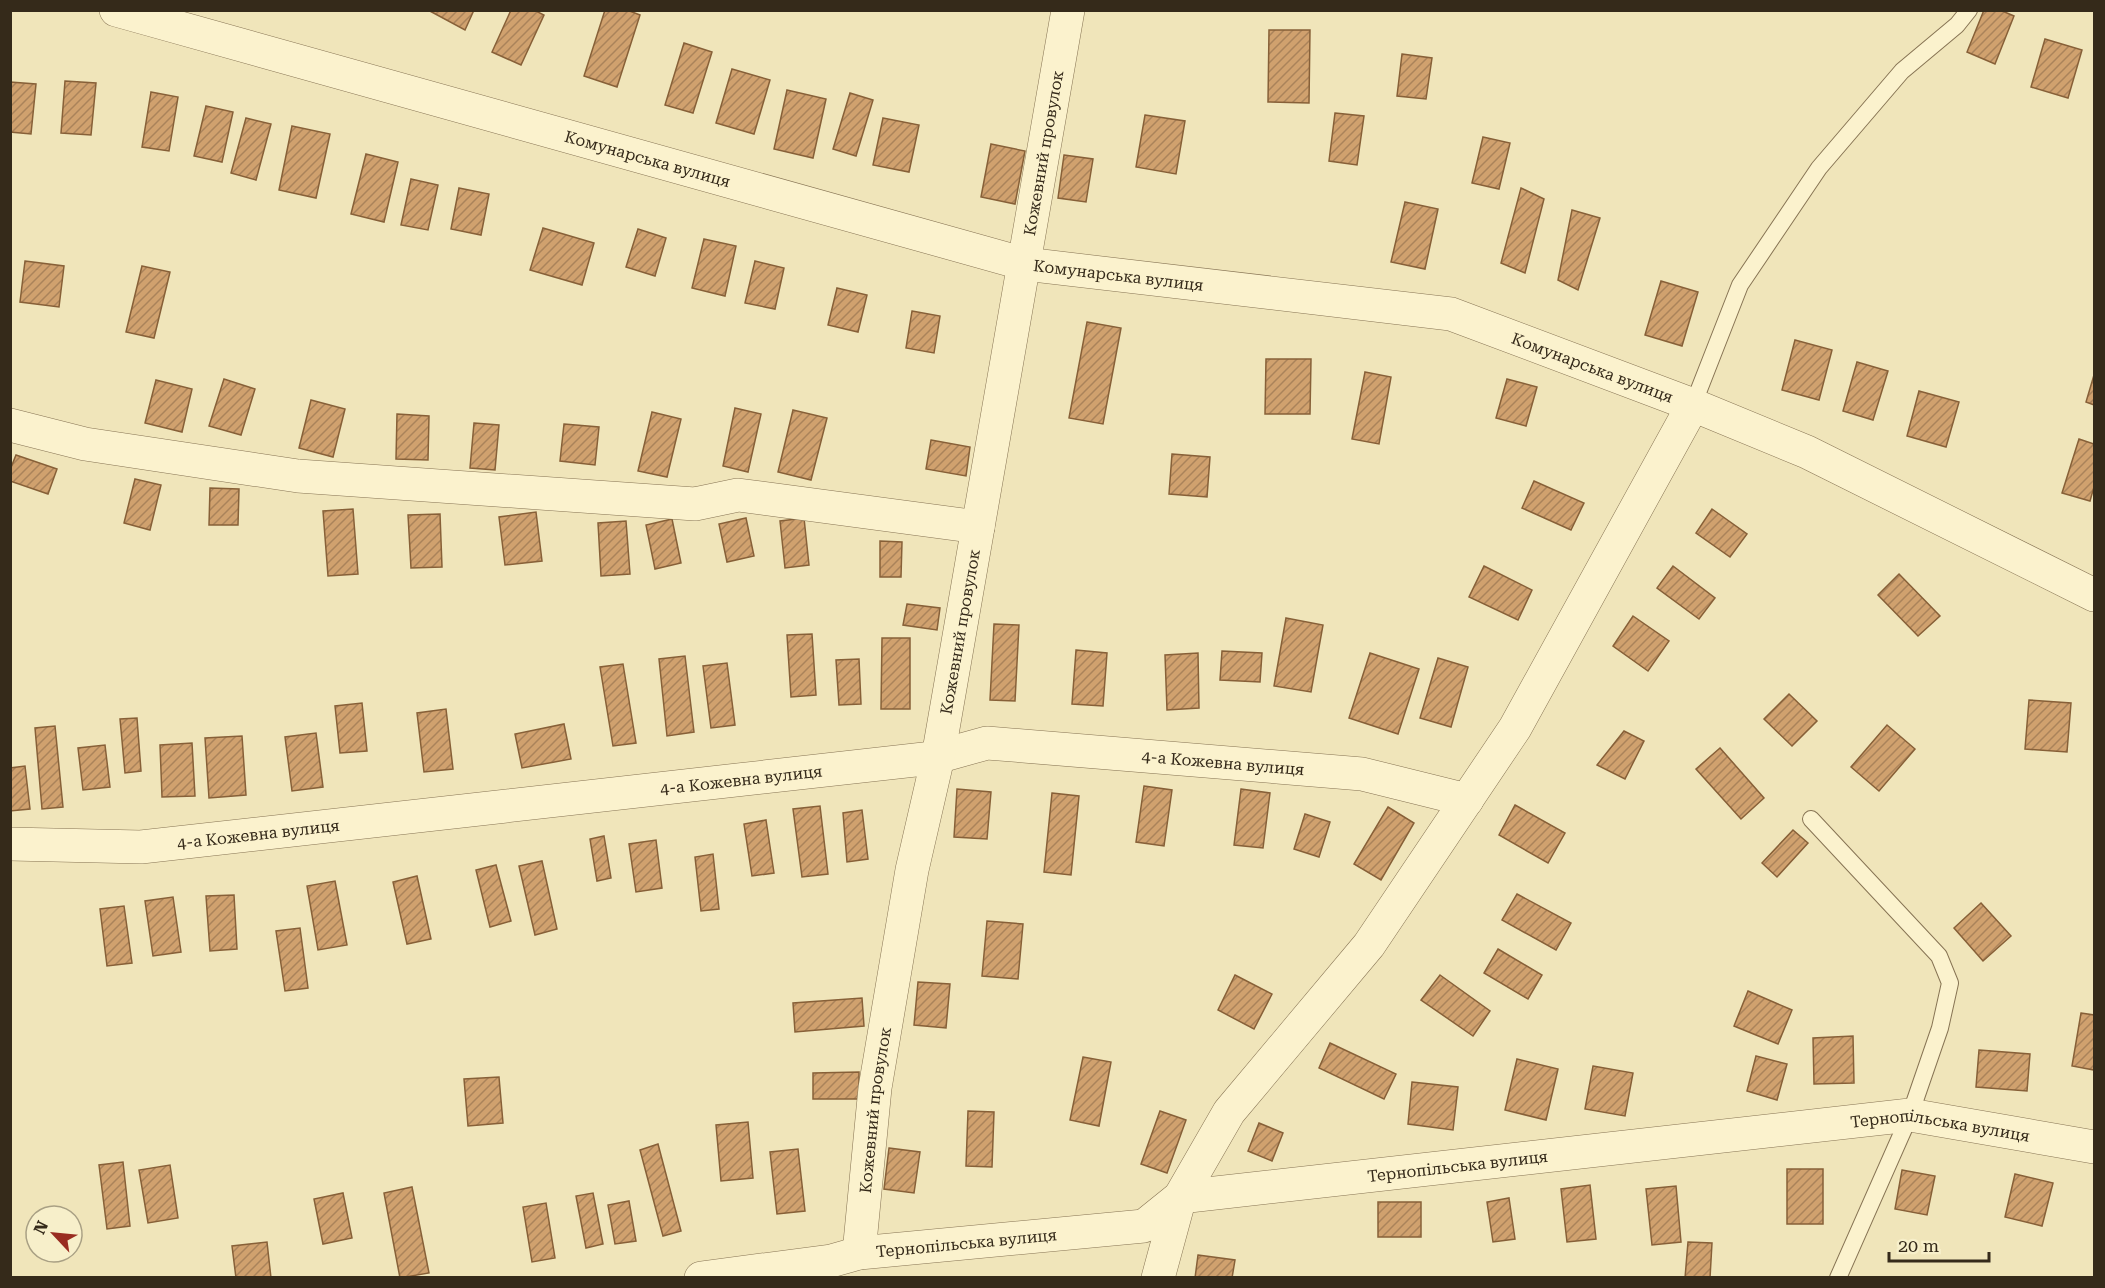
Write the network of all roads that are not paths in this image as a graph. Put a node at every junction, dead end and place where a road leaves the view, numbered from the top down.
1 (116, 10) edge
2 (1068, 10) edge
3 (1970, 10) edge
4 (1025, 264) junction
5 (1693, 405) junction
6 (10, 425) edge
7 (978, 527) junction
8 (2093, 589) edge
9 (939, 757) junction
10 (1467, 800) junction
11 (1811, 819) dead end
12 (10, 844) edge
13 (1910, 1115) junction
14 (2094, 1147) edge
15 (1180, 1197) junction
16 (839, 1264) edge
17 (701, 1278) edge
18 (1158, 1278) edge
19 (1838, 1278) edge

1 - 4 street, Комунарська вулиця
2 - 4 street, Кожевний провулок
3 - 5 lane
4 - 5 street, Комунарська вулиця
4 - 7 street, Кожевний провулок
5 - 8 street, Комунарська вулиця
5 - 10 street
6 - 7 street
7 - 9 street, Кожевний провулок
9 - 10 street, 4-а Кожевна вулиця
9 - 12 street, 4-а Кожевна вулиця
9 - 16 street, Кожевний провулок
10 - 15 street
11 - 13 lane
13 - 14 street, Тернопільська вулиця
13 - 15 street, Тернопільська вулиця
13 - 19 lane
15 - 16 street, Тернопільська вулиця
15 - 18 street
16 - 17 street, Тернопільська вулиця

